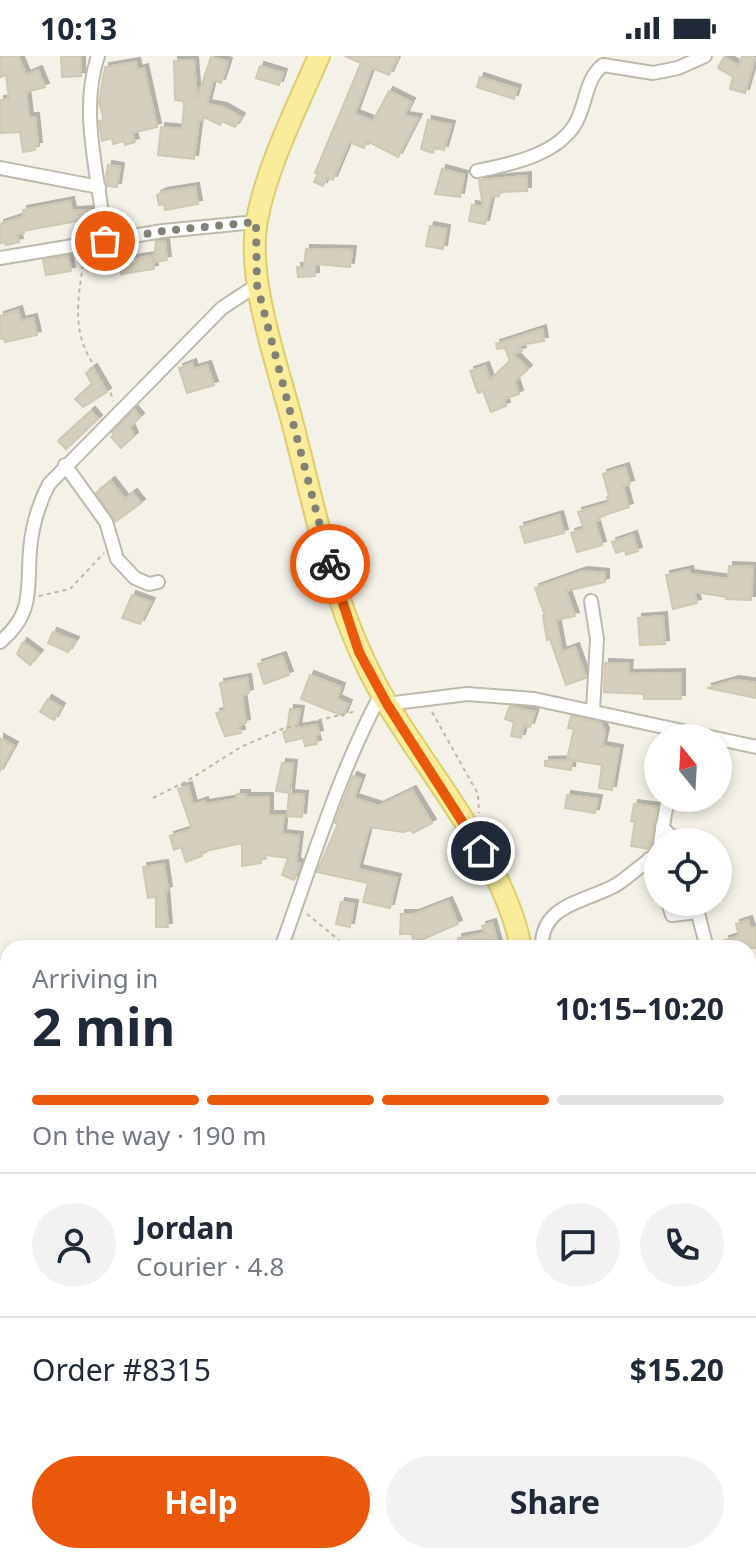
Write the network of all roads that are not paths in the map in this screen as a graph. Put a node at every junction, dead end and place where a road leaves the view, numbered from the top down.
1 (98, 56) edge
2 (319, 56) edge
3 (705, 56) edge
4 (0, 168) edge
5 (477, 171) dead end
6 (99, 187) junction
7 (256, 222) junction
8 (105, 241) junction
9 (0, 258) edge
10 (257, 285) junction
11 (65, 465) junction
12 (158, 582) dead end
13 (591, 601) dead end
14 (0, 642) edge
15 (381, 702) junction
16 (593, 710) junction
17 (646, 724) edge
18 (732, 743) edge
19 (756, 747) edge
20 (665, 812) edge
21 (662, 827) edge
22 (644, 863) edge
23 (698, 916) edge
24 (284, 940) edge
25 (519, 940) edge
26 (542, 940) edge
27 (705, 940) edge

1 - 6 street
2 - 7 main road
3 - 5 street
4 - 6 street
6 - 8 street
7 - 8 street
7 - 10 main road
8 - 9 street
10 - 11 street
10 - 15 main road
11 - 12 street
11 - 14 street
13 - 16 street
15 - 16 street
15 - 24 street
15 - 25 main road
16 - 17 street
18 - 19 street
20 - 21 street
22 - 26 street
23 - 27 street

